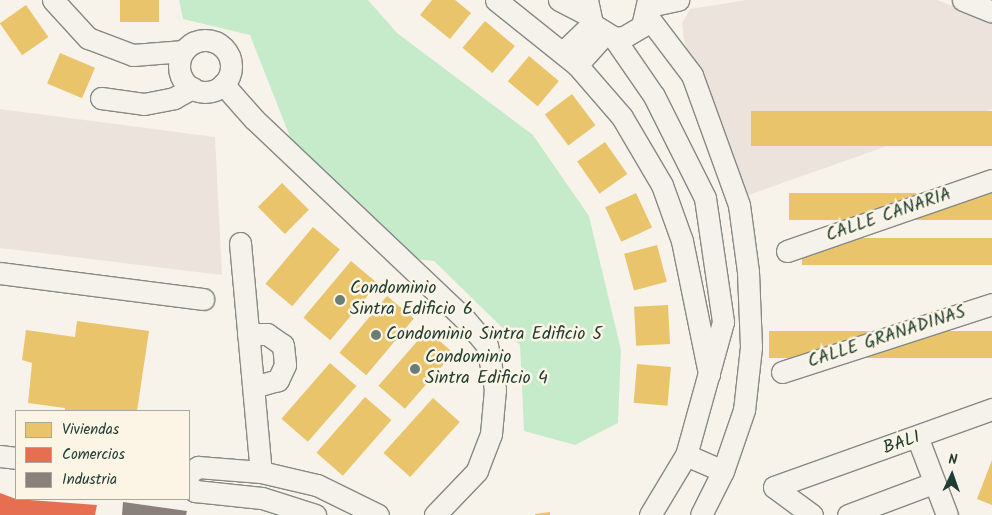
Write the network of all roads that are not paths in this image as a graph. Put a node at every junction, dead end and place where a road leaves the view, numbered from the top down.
1 (52, 0) edge
2 (496, 0) edge
3 (560, 0) edge
4 (678, 0) edge
5 (963, 0) edge
6 (648, 8) edge
7 (992, 12) edge
8 (597, 22) edge
9 (184, 51) junction
10 (570, 58) junction
11 (223, 84) junction
12 (192, 88) junction
13 (101, 98) dead end
14 (992, 180) edge
15 (240, 243) dead end
16 (786, 252) dead end
17 (0, 274) edge
18 (203, 298) dead end
19 (992, 304) edge
20 (248, 334) junction
21 (782, 372) dead end
22 (710, 380) junction
23 (254, 387) junction
24 (992, 409) edge
25 (918, 439) junction
26 (686, 455) junction
27 (0, 456) edge
28 (15, 458) edge
29 (190, 471) edge
30 (723, 471) junction
31 (261, 472) junction
32 (933, 483) junction
33 (190, 487) edge
34 (702, 514) edge
35 (314, 515) edge
36 (378, 515) edge
37 (435, 515) edge
38 (650, 515) edge
39 (812, 515) edge
40 (848, 515) edge
41 (947, 515) edge

1 - 9 street
2 - 10 street
3 - 8 street
4 - 6 street
5 - 7 street
6 - 8 street
6 - 30 street
8 - 10 street
8 - 22 street
9 - 11 street
9 - 12 street
10 - 22 street
11 - 12 street
11 - 37 street
12 - 13 street
14 - 16 street, CALLE CANARIA
15 - 20 street
17 - 18 street
19 - 21 street, CALLE GRANADINAS
20 - 23 street
20 - 23 street
22 - 26 street
23 - 31 street
24 - 25 street, BALI
25 - 32 street
25 - 39 street, BALI
26 - 30 street
26 - 38 street
27 - 28 street
29 - 31 street
30 - 34 street
31 - 36 street
32 - 40 street
32 - 41 street
33 - 35 street

